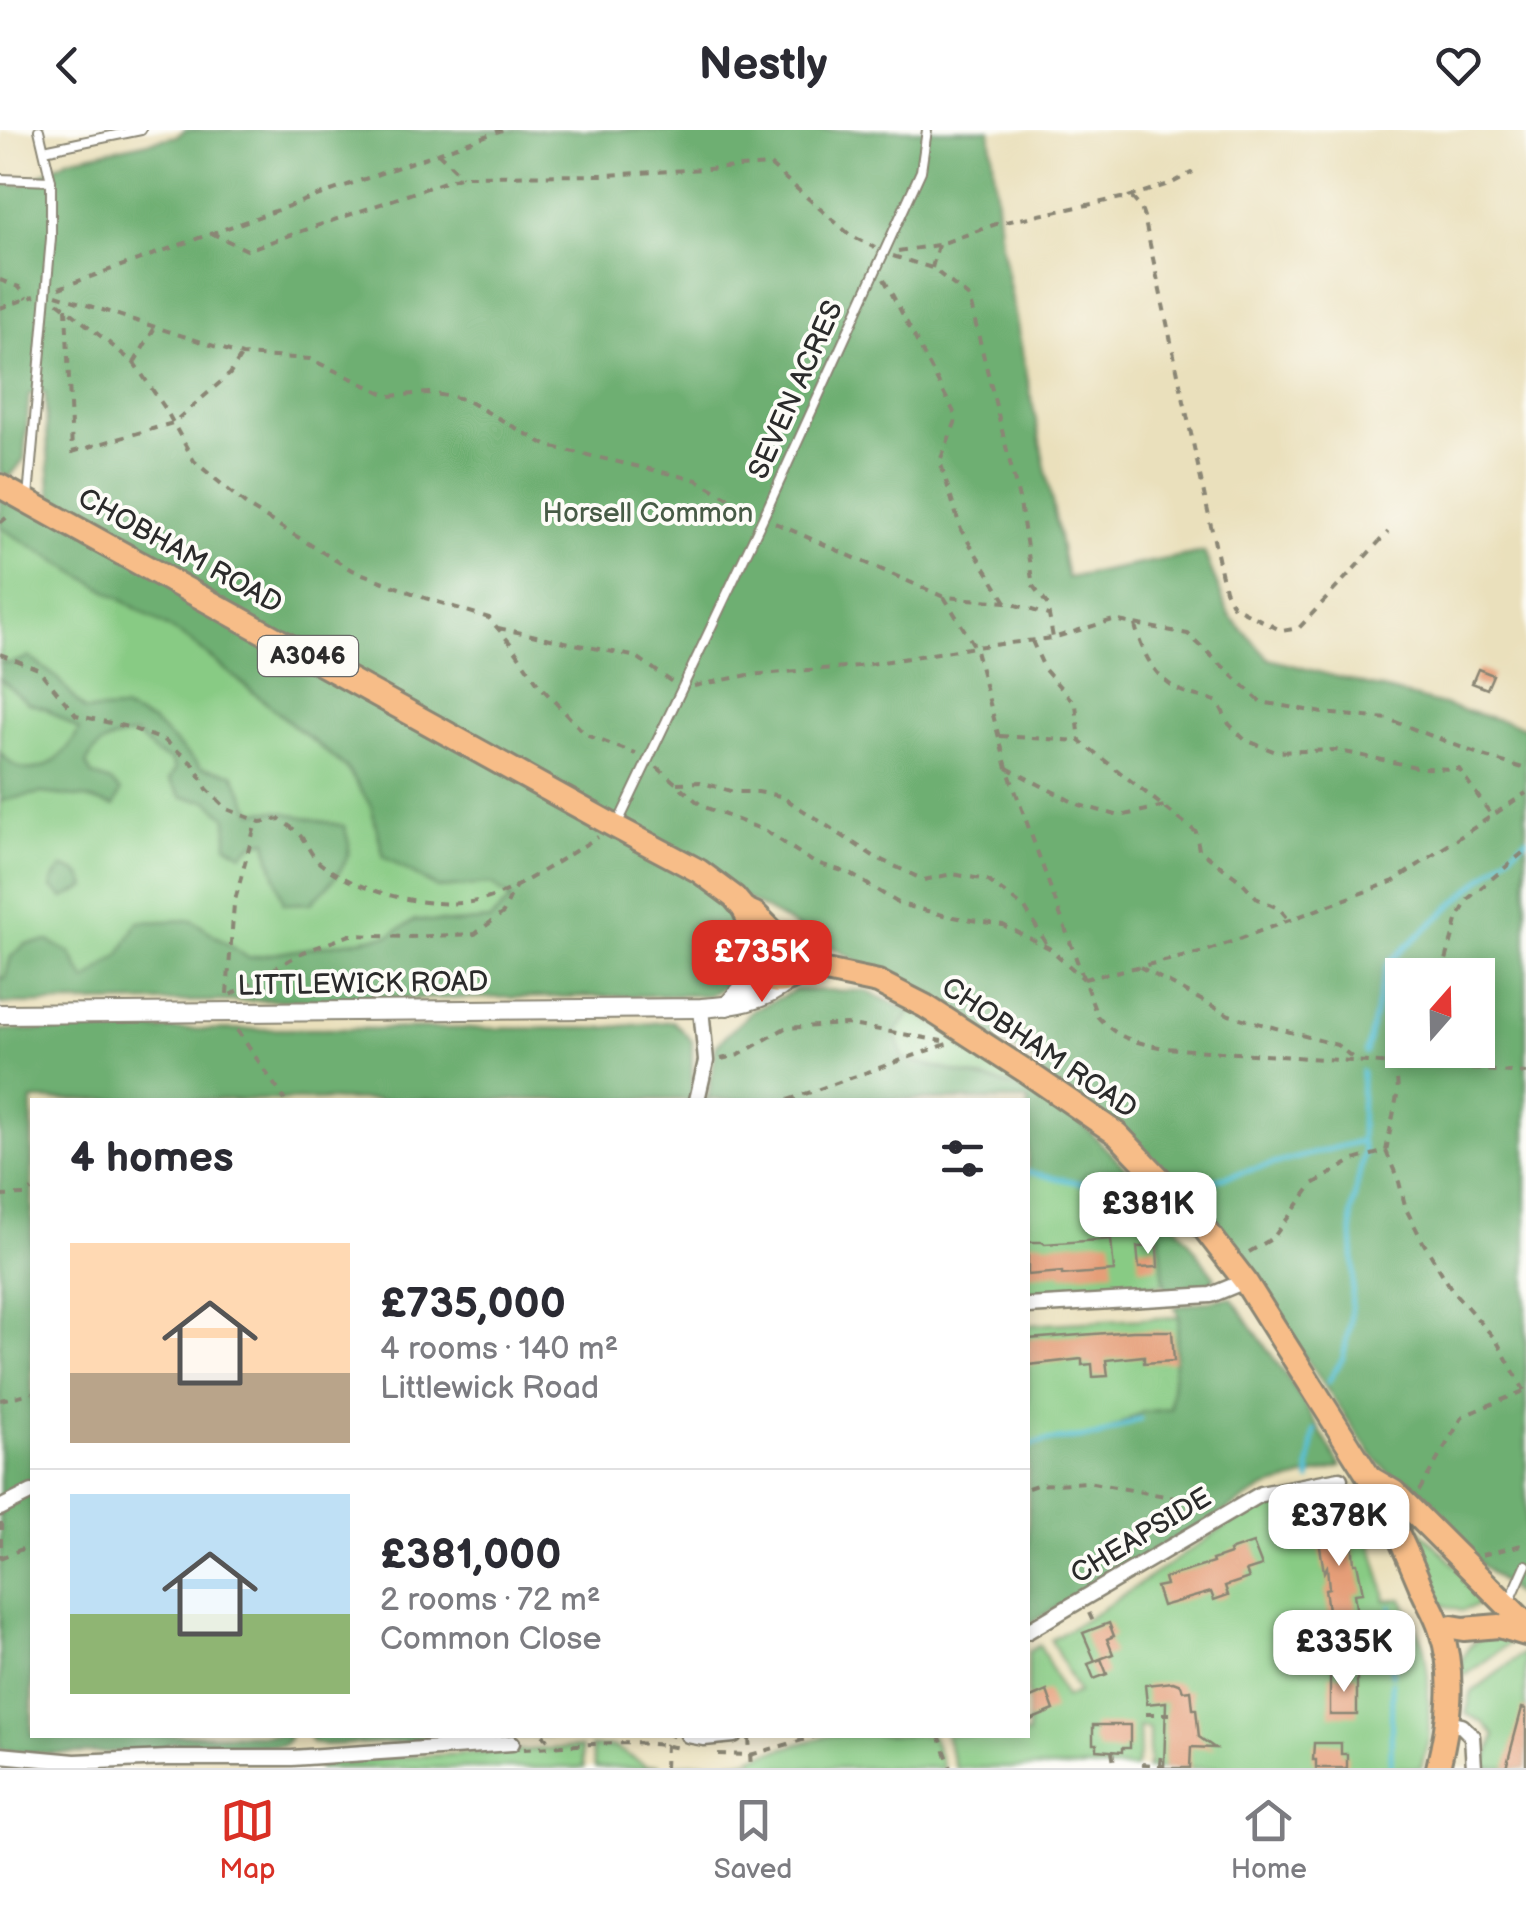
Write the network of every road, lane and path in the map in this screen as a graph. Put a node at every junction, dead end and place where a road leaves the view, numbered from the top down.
1 (39, 130) edge
2 (140, 130) edge
3 (502, 130) edge
4 (927, 130) edge
5 (44, 150) junction
6 (438, 153) junction
7 (1193, 172) dead end
8 (462, 176) junction
9 (0, 179) edge
10 (50, 181) junction
11 (1128, 198) junction
12 (211, 233) junction
13 (938, 245) junction
14 (884, 252) junction
15 (877, 266) junction
16 (932, 268) junction
17 (0, 280) edge
18 (46, 292) junction
19 (27, 299) junction
20 (0, 308) edge
21 (66, 308) junction
22 (155, 327) junction
23 (242, 355) junction
24 (134, 364) junction
25 (173, 423) junction
26 (0, 486) edge
27 (28, 501) junction
28 (763, 518) junction
29 (1388, 532) dead end
30 (944, 598) junction
31 (1006, 602) junction
32 (1049, 615) junction
33 (1135, 625) junction
34 (498, 628) junction
35 (1053, 638) junction
36 (1032, 640) junction
37 (974, 647) junction
38 (0, 654) edge
39 (682, 688) junction
40 (998, 736) junction
41 (1080, 741) junction
42 (649, 761) junction
43 (1007, 768) junction
44 (1526, 768) edge
45 (675, 783) junction
46 (1526, 793) edge
47 (1165, 806) junction
48 (1492, 816) junction
49 (256, 821) junction
50 (616, 827) junction
51 (1526, 850) edge
52 (516, 884) junction
53 (744, 908) junction
54 (1288, 920) junction
55 (787, 941) junction
56 (1049, 948) junction
57 (1447, 958) edge
58 (758, 961) junction
59 (1138, 966) junction
60 (794, 975) junction
61 (860, 976) junction
62 (1084, 979) junction
63 (727, 1007) junction
64 (701, 1008) junction
65 (225, 1012) junction
66 (0, 1014) edge
67 (706, 1061) junction
68 (1358, 1062) junction
69 (1385, 1063) edge
70 (1396, 1068) edge
71 (1468, 1068) edge
72 (1526, 1072) edge
73 (284, 1098) edge
74 (697, 1098) edge
75 (794, 1098) edge
76 (1386, 1151) junction
77 (30, 1191) edge
78 (0, 1196) edge
79 (1238, 1272) junction
80 (1030, 1306) edge
81 (1525, 1390) edge
82 (30, 1393) edge
83 (0, 1400) edge
84 (1369, 1477) junction
85 (1340, 1479) dead end
86 (1030, 1487) edge
87 (30, 1493) edge
88 (0, 1508) edge
89 (1409, 1508) junction
90 (1225, 1514) junction
91 (1526, 1544) edge
92 (30, 1547) edge
93 (1480, 1556) dead end
94 (0, 1558) edge
95 (1526, 1565) edge
96 (1507, 1607) junction
97 (1526, 1624) edge
98 (1447, 1629) junction
99 (1030, 1630) edge
100 (1526, 1634) edge
101 (1146, 1714) dead end
102 (1170, 1714) dead end
103 (1448, 1723) junction
104 (546, 1738) edge
105 (670, 1738) edge
106 (749, 1738) edge
107 (941, 1738) edge
108 (548, 1740) dead end
109 (512, 1743) dead end
110 (1112, 1752) dead end
111 (1161, 1752) dead end
112 (0, 1755) edge
113 (180, 1763) edge
114 (1142, 1764) dead end
115 (665, 1768) edge
116 (752, 1768) edge
117 (951, 1768) edge
118 (1116, 1768) edge
119 (1438, 1768) edge
120 (1474, 1768) edge

1 - 5 lane
2 - 5 lane
3 - 6 path
4 - 14 lane, SEVEN ACRES
5 - 10 lane
6 - 8 path
6 - 12 path
7 - 11 path
8 - 12 path
8 - 14 path
9 - 10 lane
10 - 18 lane
11 - 13 path
11 - 29 path
12 - 18 path
13 - 14 path
13 - 16 path
14 - 15 lane, SEVEN ACRES
14 - 16 path
15 - 28 lane, SEVEN ACRES
15 - 31 path
16 - 32 path
17 - 19 path
18 - 19 path
18 - 21 path
18 - 22 path
18 - 27 lane
19 - 20 path
21 - 24 path
21 - 25 path
22 - 23 path
22 - 24 path
23 - 25 path
23 - 28 path
24 - 25 path
25 - 34 path
26 - 27 main road, CHOBHAM ROAD / A3046
27 - 50 main road, CHOBHAM ROAD / A3046
28 - 30 path
28 - 39 lane, SEVEN ACRES
30 - 31 path
30 - 37 path
31 - 32 path
32 - 35 path
33 - 35 path
33 - 44 path
33 - 48 path
34 - 39 path
34 - 42 path
35 - 36 path
36 - 37 path
36 - 41 path
37 - 39 path
37 - 40 path
38 - 49 path
39 - 42 lane, SEVEN ACRES
40 - 41 path
40 - 43 path
41 - 47 path
42 - 45 path
42 - 50 lane, SEVEN ACRES
43 - 47 path
43 - 62 path
45 - 56 path
45 - 56 path
46 - 48 path
47 - 54 path
48 - 54 path
49 - 52 path
49 - 52 path
50 - 52 path
50 - 53 main road, CHOBHAM ROAD / A3046
51 - 57 path
53 - 55 main road, CHOBHAM ROAD / A3046
53 - 58 main road
54 - 59 path
55 - 58 main road
55 - 60 main road
55 - 61 main road, CHOBHAM ROAD / A3046
56 - 62 path
58 - 60 main road
58 - 63 street
59 - 62 path
59 - 68 path
60 - 61 main road, CHOBHAM ROAD / A3046
60 - 63 street, LITTLEWICK ROAD
61 - 79 main road, CHOBHAM ROAD / A3046
62 - 68 path
63 - 64 street, LITTLEWICK ROAD
64 - 65 street, LITTLEWICK ROAD
64 - 67 street
65 - 66 street, LITTLEWICK ROAD
65 - 73 path
67 - 74 street
67 - 75 path
68 - 69 path
70 - 76 path
71 - 72 path
76 - 79 path
76 - 81 path
77 - 78 path
79 - 80 street
79 - 84 main road, CHOBHAM ROAD / A3046
81 - 89 path
82 - 83 path
84 - 89 main road
84 - 98 main road, CHOBHAM ROAD / A3046
85 - 90 street, CHEAPSIDE
86 - 90 path
87 - 88 street
88 - 94 path
89 - 96 main road
90 - 99 street, CHEAPSIDE
91 - 93 path
92 - 94 path
95 - 96 lane
96 - 97 main road
96 - 98 main road
98 - 100 main road
98 - 103 main road, CHOBHAM ROAD / A3046
101 - 102 path
103 - 119 main road, CHOBHAM ROAD / A3046
103 - 120 street
104 - 108 path
105 - 115 path
106 - 116 path
107 - 117 path
109 - 113 street
110 - 118 path
111 - 114 path
112 - 113 street

